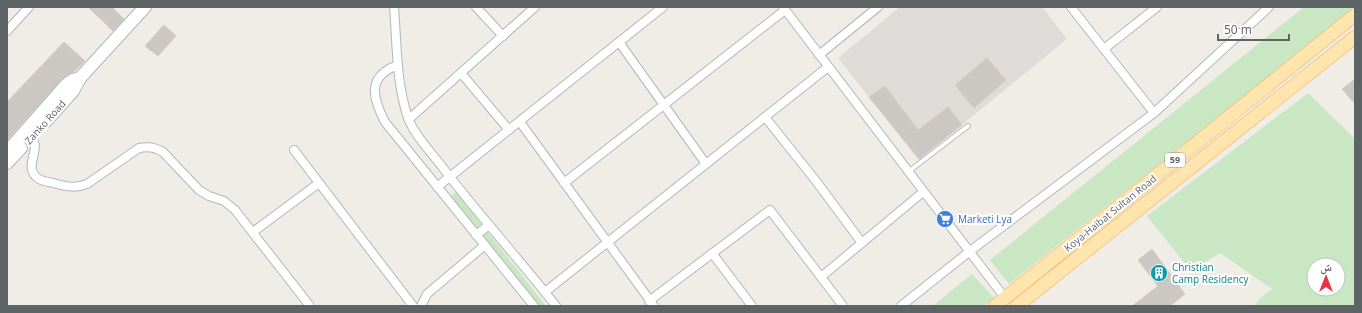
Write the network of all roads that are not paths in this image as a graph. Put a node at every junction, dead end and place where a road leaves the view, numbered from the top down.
1 (29, 7) edge
2 (145, 7) edge
3 (394, 7) edge
4 (476, 7) edge
5 (535, 7) edge
6 (663, 7) edge
7 (878, 7) edge
8 (1071, 7) edge
9 (1157, 7) edge
10 (1269, 7) edge
11 (784, 8) edge
12 (1355, 15) edge
13 (7, 32) edge
14 (503, 36) junction
15 (1355, 37) edge
16 (619, 42) junction
17 (1104, 49) junction
18 (818, 55) junction
19 (398, 65) junction
20 (828, 67) junction
21 (461, 73) junction
22 (80, 78) junction
23 (664, 105) junction
24 (1154, 113) junction
25 (766, 117) junction
26 (409, 119) junction
27 (520, 122) junction
28 (968, 126) dead end
29 (509, 130) junction
30 (31, 137) junction
31 (294, 150) dead end
32 (7, 152) edge
33 (7, 163) edge
34 (706, 164) junction
35 (908, 172) junction
36 (450, 177) junction
37 (564, 183) junction
38 (319, 184) junction
39 (437, 187) junction
40 (923, 192) junction
41 (489, 225) junction
42 (253, 232) junction
43 (476, 235) junction
44 (607, 242) junction
45 (862, 243) junction
46 (485, 245) junction
47 (970, 251) junction
48 (712, 253) junction
49 (821, 277) junction
50 (545, 292) junction
51 (1000, 302) edge
52 (652, 303) edge
53 (310, 306) edge
54 (413, 306) edge
55 (421, 306) edge
56 (534, 306) edge
57 (556, 306) edge
58 (752, 306) edge
59 (843, 306) edge
60 (901, 306) edge
61 (1017, 306) edge

1 - 13 street
2 - 22 street
3 - 19 street
4 - 14 street
5 - 14 street
6 - 16 street
7 - 18 street
8 - 17 street
9 - 17 street
10 - 24 street
11 - 18 street
11 - 23 street
12 - 51 main road, Koya-Haibat Sultan Road / 59
14 - 21 street
15 - 61 main road, Koya-Haibat Sultan Road / 59
16 - 23 street
16 - 27 street
17 - 24 street
18 - 20 street
19 - 26 street
19 - 39 street
20 - 25 street
20 - 35 street
21 - 26 street
21 - 29 street
22 - 30 street, Zanko Road
22 - 32 street
23 - 34 street
23 - 37 street
24 - 47 street
25 - 34 street
25 - 45 street
26 - 36 street
27 - 29 street
27 - 37 street
28 - 35 lane
29 - 36 street
30 - 33 street, Zanko Road
30 - 42 street
31 - 38 street
34 - 44 street
35 - 40 street
36 - 39 street
36 - 41 street
37 - 44 street
38 - 42 street
38 - 54 street
39 - 43 street
40 - 45 street
40 - 47 street
41 - 43 street
41 - 50 street
42 - 53 street
43 - 46 street
44 - 50 street
44 - 52 street
45 - 49 street
46 - 55 street
46 - 56 street
47 - 51 street
47 - 60 street
48 - 49 street
48 - 52 street
48 - 58 street
49 - 59 street
50 - 57 street

